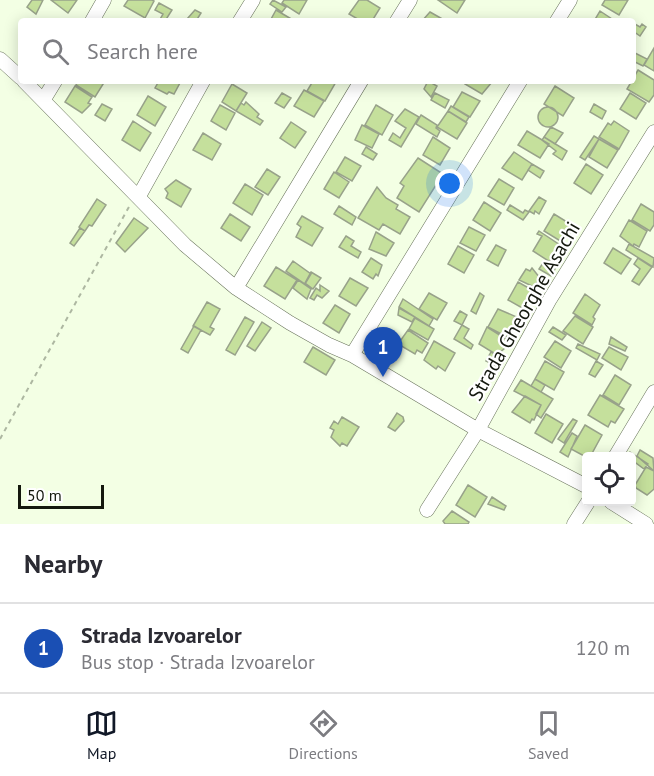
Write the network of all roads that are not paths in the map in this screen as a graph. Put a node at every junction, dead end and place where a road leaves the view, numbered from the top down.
1 (104, 0) edge
2 (253, 0) edge
3 (410, 0) edge
4 (570, 0) edge
5 (94, 18) edge
6 (242, 18) edge
7 (399, 18) edge
8 (559, 18) edge
9 (0, 59) edge
10 (18, 75) edge
11 (27, 84) edge
12 (53, 84) edge
13 (202, 84) edge
14 (359, 84) edge
15 (518, 84) edge
16 (44, 99) junction
17 (654, 132) edge
18 (139, 196) junction
19 (236, 288) junction
20 (352, 355) junction
21 (654, 392) edge
22 (478, 430) junction
23 (617, 452) edge
24 (582, 484) edge
25 (585, 506) edge
26 (618, 506) edge
27 (427, 510) dead end
28 (574, 524) edge
29 (645, 524) edge

1 - 5 street
2 - 6 street
3 - 7 street
4 - 8 street
9 - 10 street
11 - 16 street
12 - 16 street
13 - 18 street
14 - 19 street
15 - 20 street
16 - 18 street
17 - 22 street, Strada Gheorghe Asachi
18 - 19 street
19 - 20 street
20 - 22 street
21 - 23 street
22 - 24 street
22 - 27 street, Strada Gheorghe Asachi
25 - 28 street
26 - 29 street

